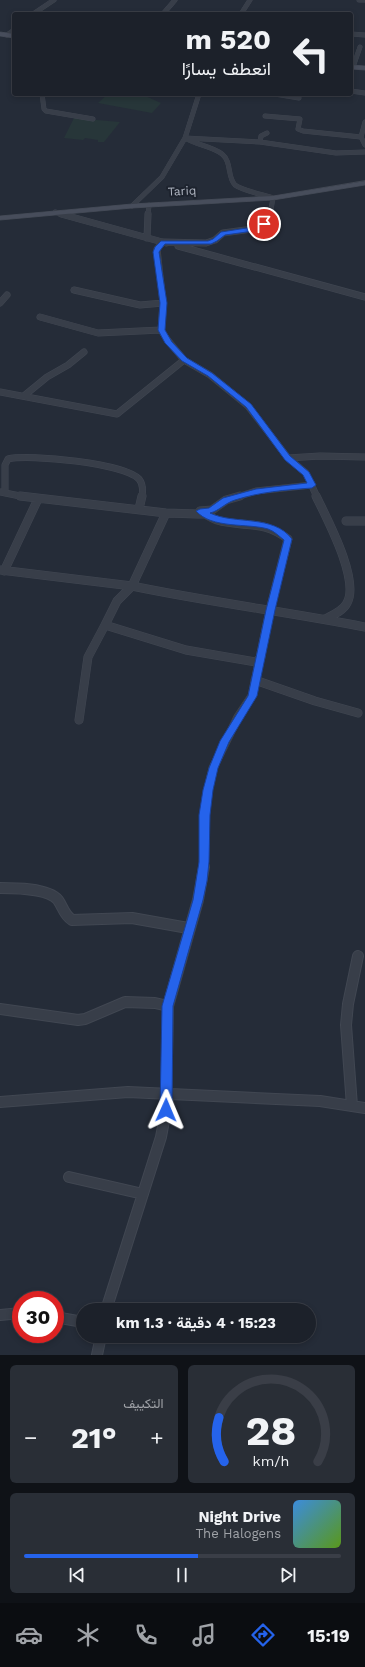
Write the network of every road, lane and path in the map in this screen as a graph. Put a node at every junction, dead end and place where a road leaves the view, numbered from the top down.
1 (54, 0) edge
2 (175, 0) edge
3 (250, 0) edge
4 (359, 0) edge
5 (365, 0) edge
6 (35, 12) edge
7 (165, 12) edge
8 (242, 12) edge
9 (0, 34) edge
10 (353, 34) edge
11 (365, 35) edge
12 (11, 36) edge
13 (360, 47) dead end
14 (357, 54) junction
15 (365, 55) edge
16 (353, 64) edge
17 (353, 67) edge
18 (365, 68) edge
19 (353, 91) edge
20 (365, 93) edge
21 (42, 96) edge
22 (198, 96) edge
23 (287, 96) edge
24 (299, 98) dead end
25 (265, 116) dead end
26 (93, 119) dead end
27 (365, 122) edge
28 (267, 133) dead end
29 (361, 137) junction
30 (185, 138) junction
31 (260, 142) junction
32 (365, 145) edge
33 (365, 152) edge
34 (365, 183) edge
35 (273, 198) junction
36 (149, 205) junction
37 (132, 206) junction
38 (55, 212) junction
39 (0, 218) edge
40 (147, 238) junction
41 (163, 242) junction
42 (74, 290) dead end
43 (7, 295) dead end
44 (365, 297) edge
45 (0, 303) edge
46 (164, 303) junction
47 (40, 317) dead end
48 (161, 330) junction
49 (84, 352) dead end
50 (184, 360) junction
51 (0, 392) edge
52 (25, 395) junction
53 (365, 457) edge
54 (288, 458) junction
55 (312, 485) junction
56 (2, 492) edge
57 (38, 499) junction
58 (140, 509) junction
59 (200, 511) junction
60 (166, 513) junction
61 (346, 521) dead end
62 (365, 521) edge
63 (2, 570) edge
64 (132, 586) junction
65 (270, 610) junction
66 (325, 619) junction
67 (105, 625) junction
68 (365, 627) edge
69 (261, 657) junction
70 (256, 680) junction
71 (358, 713) dead end
72 (79, 720) dead end
73 (0, 888) edge
74 (188, 928) junction
75 (358, 956) dead end
76 (168, 1006) junction
77 (0, 1009) edge
78 (166, 1094) junction
79 (0, 1102) edge
80 (352, 1106) junction
81 (365, 1108) edge
82 (69, 1177) dead end
83 (143, 1194) junction
84 (108, 1303) edge
85 (12, 1313) edge
86 (0, 1315) edge
87 (64, 1319) edge
88 (76, 1321) edge
89 (100, 1343) edge
90 (97, 1355) edge

1 - 6 street
2 - 7 street
3 - 8 street
4 - 5 street
9 - 12 main road
10 - 11 street
13 - 14 street
14 - 15 street
14 - 16 street
17 - 18 main road
19 - 20 street
21 - 26 street
22 - 30 street
23 - 24 street
25 - 29 street
27 - 29 street
28 - 31 street
29 - 32 street
30 - 31 street
30 - 35 street
30 - 37 street
31 - 33 street
34 - 35 main road, Tariq
35 - 36 main road, Tariq
35 - 41 street
36 - 37 main road, Tariq
36 - 40 street
37 - 38 main road, Tariq
38 - 39 main road, Tariq
38 - 40 street
40 - 41 street
41 - 44 street
41 - 46 street
42 - 46 street
43 - 45 street
46 - 48 street
47 - 48 street
48 - 50 street
49 - 52 street
50 - 52 street
50 - 54 street
51 - 52 street
53 - 54 street
54 - 55 street
55 - 59 street
55 - 66 street
56 - 57 street
56 - 58 street
57 - 58 street
57 - 63 street
58 - 60 street
59 - 60 street
59 - 65 street
60 - 64 street
61 - 62 street
63 - 64 street
64 - 65 street
64 - 67 street
65 - 66 street
65 - 69 street
66 - 68 street
67 - 69 street
67 - 72 street
69 - 70 street
70 - 71 street
70 - 74 street
73 - 74 street
74 - 76 street
75 - 80 street
76 - 77 street
76 - 78 street
78 - 79 street
78 - 80 street
78 - 83 street
80 - 81 street
82 - 83 street
83 - 84 street
85 - 86 street
87 - 88 street
89 - 90 street

